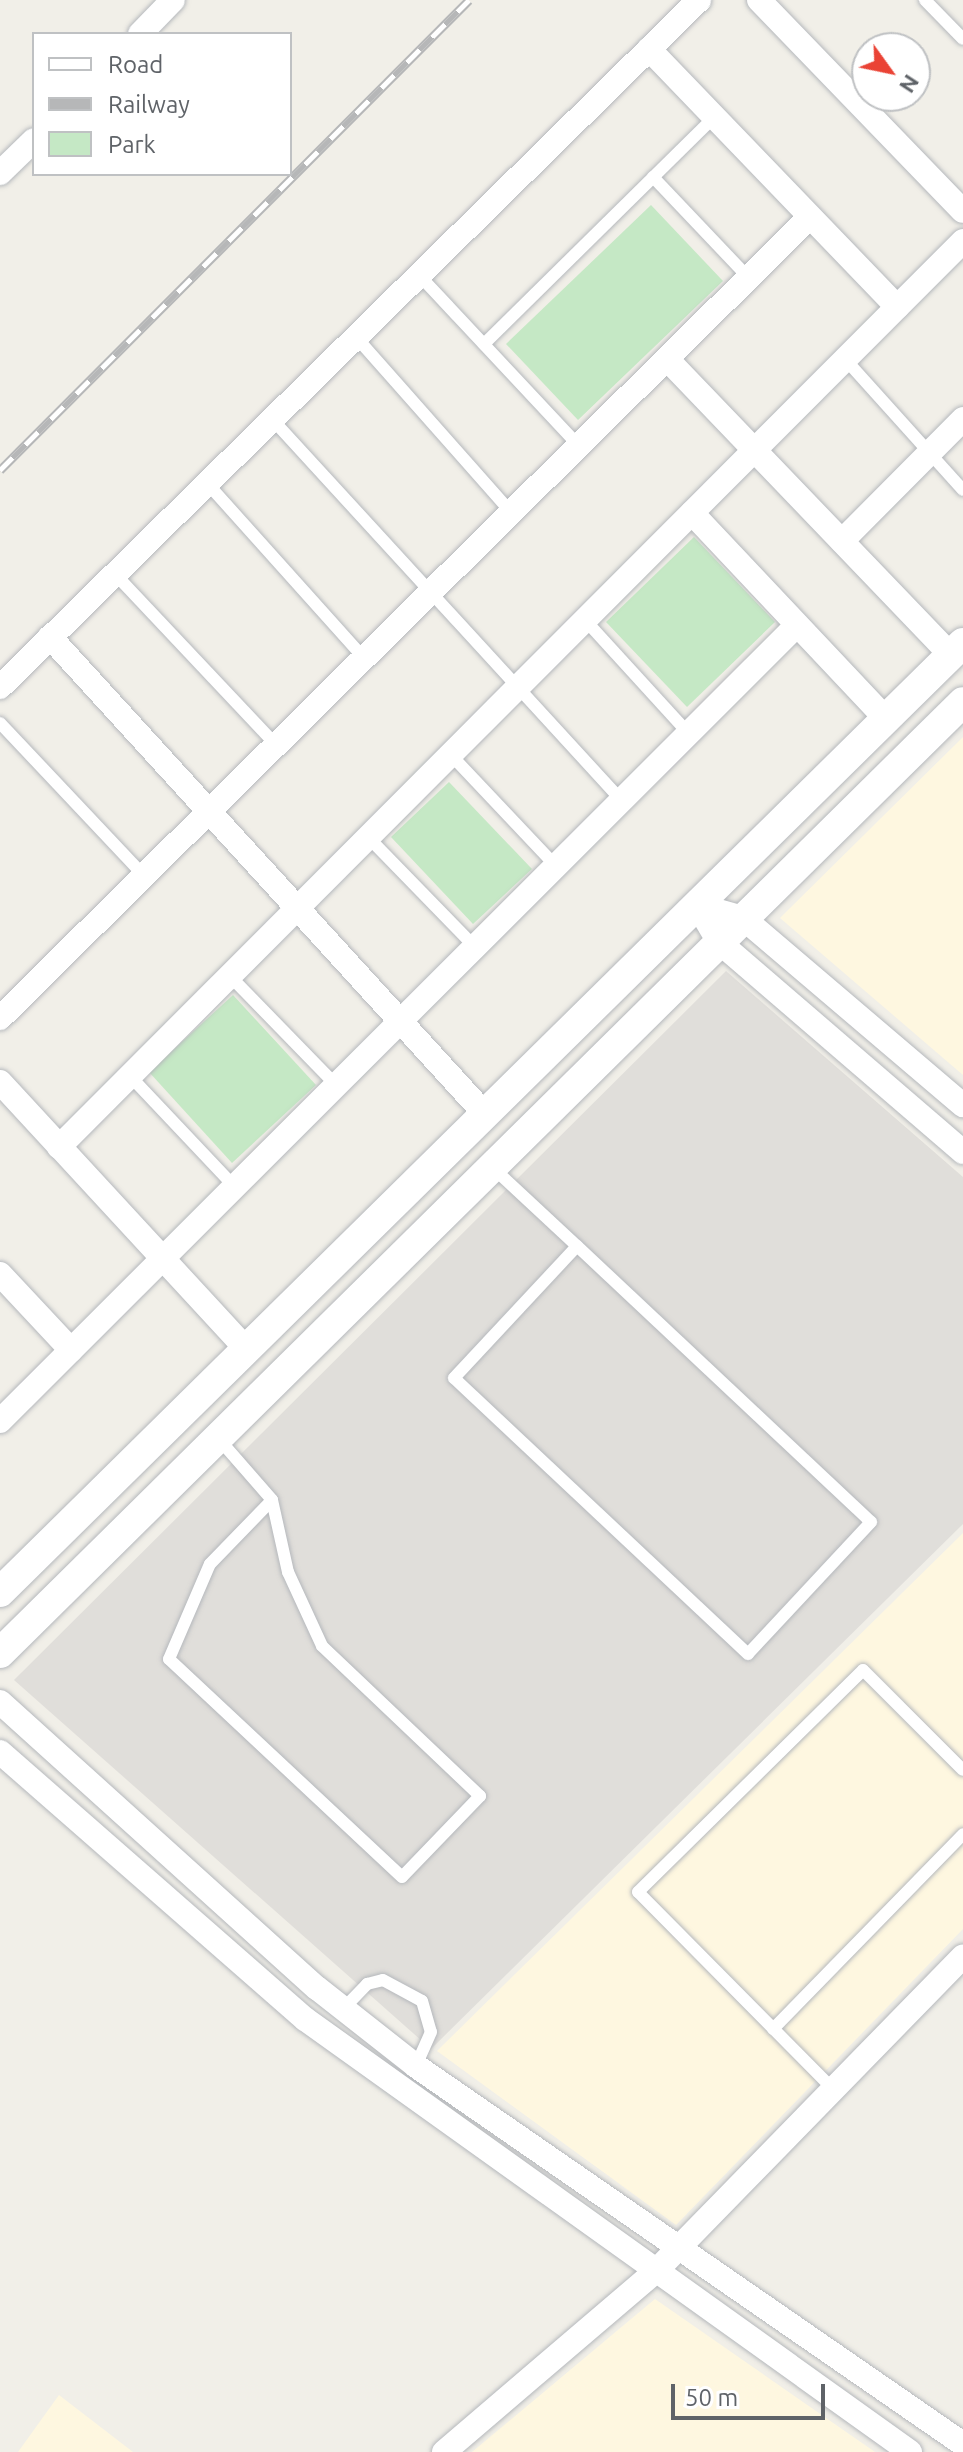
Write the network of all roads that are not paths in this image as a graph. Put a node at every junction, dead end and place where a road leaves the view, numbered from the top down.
1 (173, 0) edge
2 (699, 0) edge
3 (759, 0) edge
4 (925, 0) edge
5 (142, 32) edge
6 (963, 39) edge
7 (649, 49) junction
8 (714, 117) junction
9 (32, 142) edge
10 (0, 173) edge
11 (653, 177) junction
12 (963, 211) edge
13 (810, 217) junction
14 (963, 241) edge
15 (419, 275) junction
16 (749, 278) junction
17 (897, 307) junction
18 (356, 337) junction
19 (484, 344) junction
20 (667, 359) junction
21 (845, 359) junction
22 (272, 419) junction
23 (963, 419) edge
24 (579, 446) junction
25 (754, 450) junction
26 (928, 454) junction
27 (207, 483) junction
28 (963, 490) edge
29 (511, 512) junction
30 (692, 513) junction
31 (842, 541) junction
32 (115, 574) junction
33 (430, 593) junction
34 (585, 620) junction
35 (797, 625) junction
36 (50, 637) junction
37 (957, 649) edge
38 (364, 658) junction
39 (0, 687) edge
40 (517, 688) junction
41 (963, 702) edge
42 (886, 719) junction
43 (0, 723) edge
44 (689, 734) junction
45 (276, 745) junction
46 (451, 755) junction
47 (622, 801) junction
48 (209, 811) junction
49 (368, 837) junction
50 (556, 866) junction
51 (144, 876) junction
52 (697, 905) junction
53 (297, 908) junction
54 (743, 918) junction
55 (719, 942) junction
56 (475, 947) junction
57 (230, 976) junction
58 (0, 1018) edge
59 (400, 1021) junction
60 (130, 1076) junction
61 (0, 1082) edge
62 (336, 1085) junction
63 (963, 1105) edge
64 (485, 1114) junction
65 (59, 1147) junction
66 (963, 1152) edge
67 (492, 1167) junction
68 (235, 1187) junction
69 (577, 1246) junction
70 (163, 1259) junction
71 (0, 1274) edge
72 (246, 1349) junction
73 (71, 1350) junction
74 (0, 1421) edge
75 (218, 1438) junction
76 (272, 1500) junction
77 (0, 1592) edge
78 (0, 1653) edge
79 (0, 1702) edge
80 (0, 1752) edge
81 (963, 1770) edge
82 (963, 1834) edge
83 (963, 1956) edge
84 (343, 2009) junction
85 (773, 2029) junction
86 (416, 2066) junction
87 (833, 2089) junction
88 (679, 2248) junction
89 (655, 2272) junction
90 (963, 2444) edge
91 (444, 2452) edge
92 (910, 2452) edge

1 - 5 street
2 - 7 street
3 - 12 street
4 - 6 lane
7 - 8 street
7 - 15 street
8 - 11 lane
8 - 13 street
9 - 10 street
11 - 16 lane
11 - 19 lane
13 - 16 street
13 - 17 street
14 - 17 street
15 - 18 street
15 - 19 lane
16 - 20 street
17 - 21 street
18 - 22 street
18 - 29 lane
19 - 24 lane
20 - 24 street
20 - 25 street
21 - 25 street
21 - 26 lane
22 - 27 street
22 - 33 lane
23 - 26 street
24 - 29 street
25 - 30 street
25 - 31 street
26 - 28 lane
26 - 31 street
27 - 32 street
27 - 38 lane
29 - 33 street
30 - 34 street
30 - 35 street
31 - 37 street
32 - 36 street
32 - 45 lane
33 - 38 street
33 - 40 lane
34 - 40 street
34 - 44 lane
35 - 42 street
35 - 44 street
36 - 39 street
36 - 48 street
37 - 42 street
38 - 45 street
40 - 46 street
40 - 47 lane
41 - 54 street
42 - 52 street
43 - 51 lane
44 - 47 street
45 - 48 street
46 - 49 street
46 - 50 lane
47 - 50 street
48 - 51 street
48 - 53 street
49 - 53 street
49 - 56 lane
50 - 56 street
51 - 58 street
52 - 54 street
52 - 55 street
52 - 64 street
53 - 57 street
53 - 59 street
54 - 55 street
54 - 63 street
55 - 66 street
55 - 67 street
56 - 59 street
57 - 60 street
57 - 62 lane
59 - 62 street
59 - 64 street
60 - 65 street
60 - 68 lane
61 - 65 street
62 - 68 street
64 - 72 street
65 - 70 street
67 - 69 lane
67 - 75 street
68 - 70 street
69 - 69 lane
70 - 72 street
70 - 73 street
71 - 73 street
72 - 77 street
73 - 74 street
75 - 76 lane
75 - 78 street
76 - 76 lane
79 - 84 street
80 - 89 street
81 - 85 lane
82 - 85 lane
83 - 87 street
84 - 86 street
84 - 86 lane
85 - 87 lane
86 - 88 street
87 - 88 street
88 - 89 street
88 - 90 street
89 - 91 street
89 - 92 street

